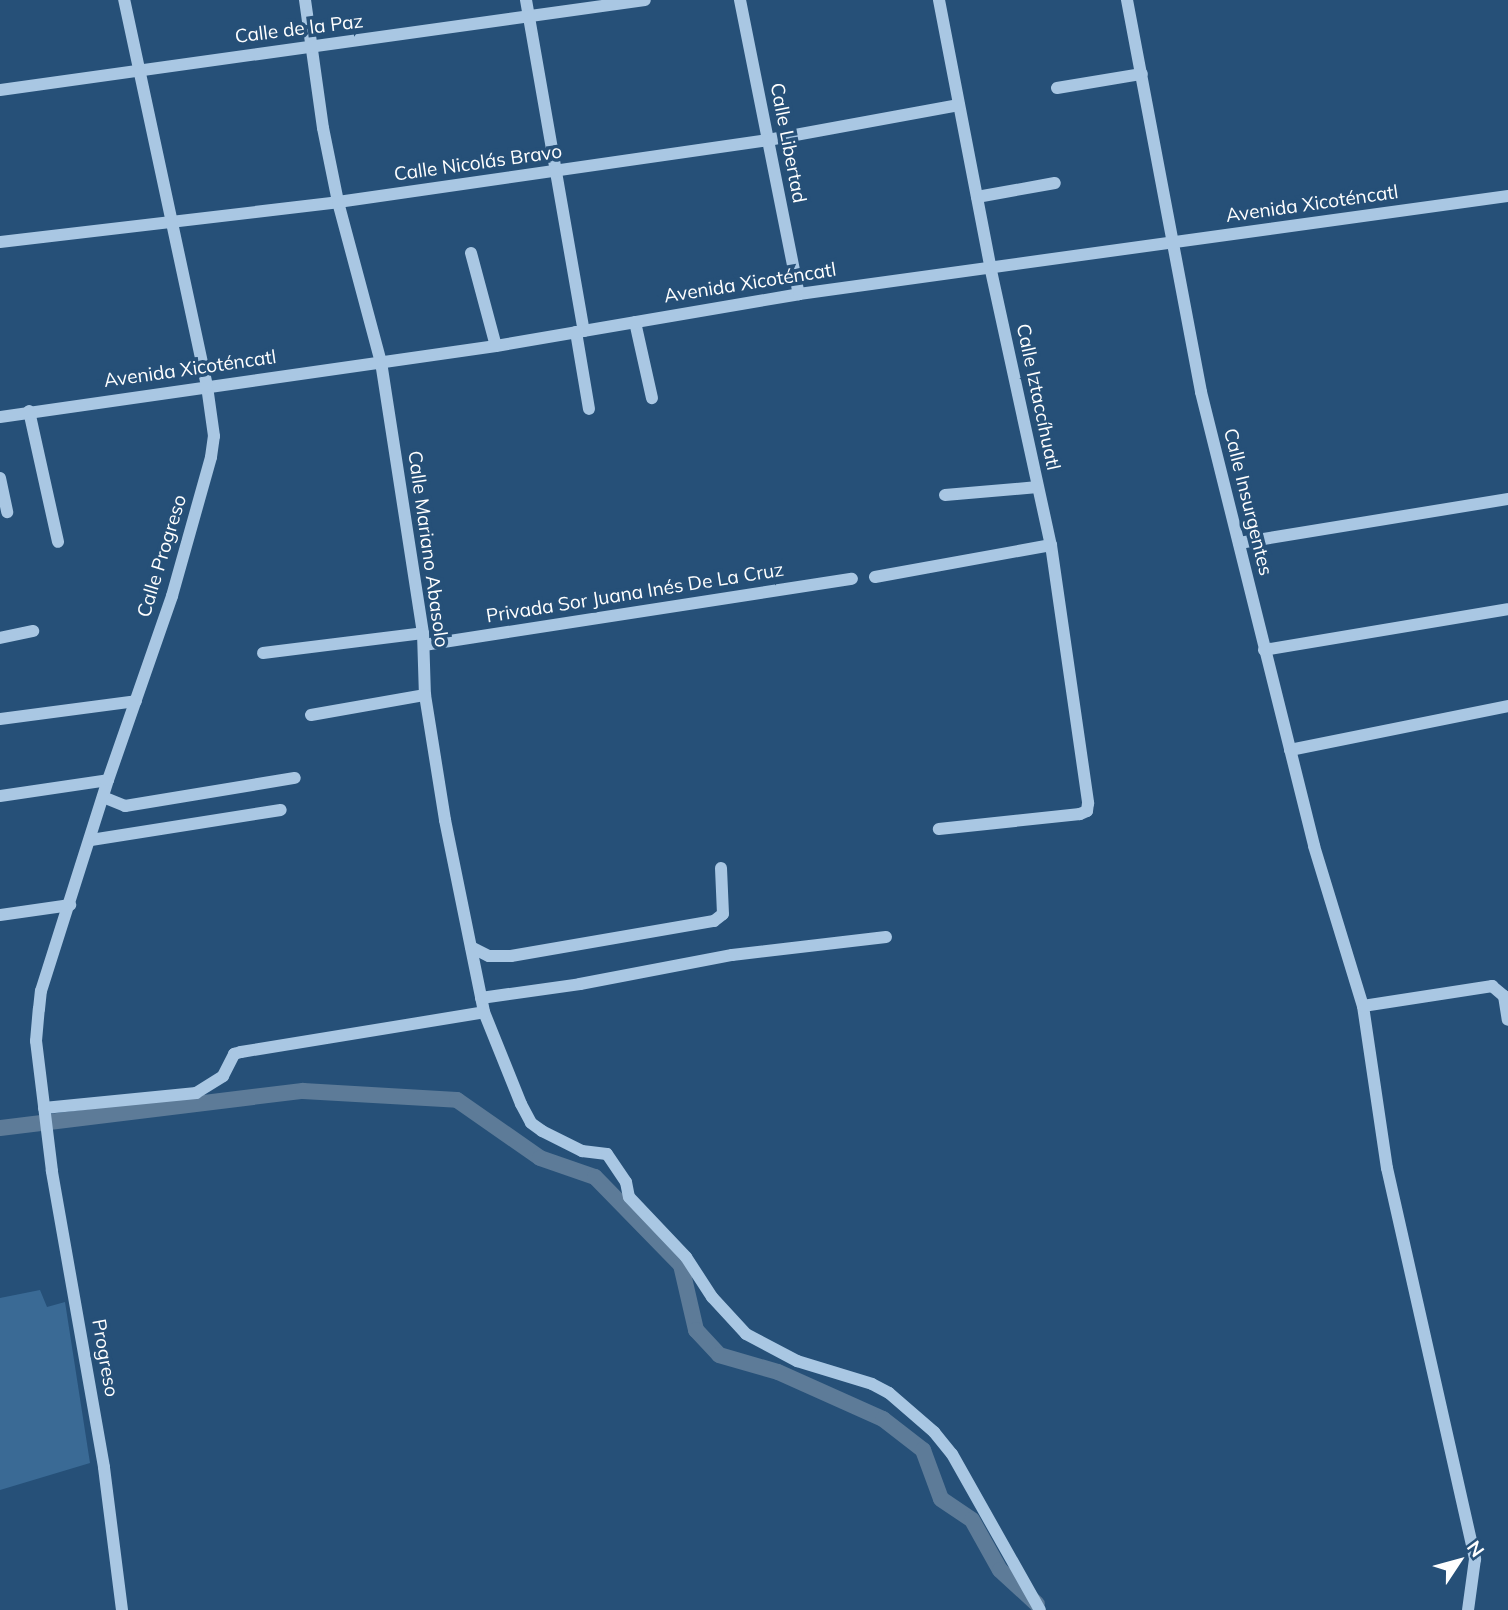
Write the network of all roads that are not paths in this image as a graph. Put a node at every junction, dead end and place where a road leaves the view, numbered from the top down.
1 (124, 0) edge
2 (305, 0) edge
3 (526, 0) edge
4 (645, 0) edge
5 (740, 0) edge
6 (939, 0) edge
7 (1127, 0) edge
8 (529, 17) junction
9 (311, 47) junction
10 (137, 69) junction
11 (1142, 74) junction
12 (1057, 88) dead end
13 (0, 90) edge
14 (959, 105) junction
15 (768, 140) junction
16 (556, 171) junction
17 (1055, 183) dead end
18 (1508, 196) edge
19 (977, 197) junction
20 (338, 202) junction
21 (173, 222) junction
22 (0, 242) edge
23 (1172, 244) junction
24 (471, 253) dead end
25 (990, 267) junction
26 (799, 294) junction
27 (635, 322) junction
28 (580, 332) junction
29 (496, 346) junction
30 (381, 362) junction
31 (207, 386) junction
32 (652, 398) dead end
33 (589, 409) dead end
34 (29, 411) junction
35 (0, 417) edge
36 (0, 478) edge
37 (1038, 487) junction
38 (945, 495) dead end
39 (1508, 499) edge
40 (8, 512) dead end
41 (58, 542) dead end
42 (1240, 543) junction
43 (1051, 545) junction
44 (875, 576) dead end
45 (852, 579) dead end
46 (1508, 609) edge
47 (33, 631) dead end
48 (0, 638) edge
49 (424, 639) junction
50 (1264, 650) junction
51 (263, 653) dead end
52 (425, 695) junction
53 (136, 701) junction
54 (1508, 706) edge
55 (311, 715) dead end
56 (0, 719) edge
57 (1290, 750) junction
58 (295, 778) dead end
59 (108, 780) junction
60 (0, 796) edge
61 (103, 797) junction
62 (281, 810) dead end
63 (939, 829) dead end
64 (91, 840) junction
65 (721, 868) dead end
66 (70, 905) junction
67 (0, 915) edge
68 (886, 937) dead end
69 (471, 947) junction
70 (481, 998) junction
71 (1363, 1006) junction
72 (484, 1012) junction
73 (1508, 1020) edge
74 (44, 1111) junction
75 (122, 1610) edge
76 (1040, 1610) edge
77 (1468, 1610) edge

1 - 10 street, Calle Progreso
2 - 9 street, Calle Mariano Abasolo
3 - 8 street
4 - 8 street, Calle de la Paz
5 - 15 street, Calle Libertad
6 - 14 street, Calle Iztaccíhuatl
7 - 11 street, Calle Insurgentes
8 - 9 street, Calle de la Paz
8 - 16 street
9 - 10 street, Calle de la Paz
9 - 20 street, Calle Mariano Abasolo
10 - 13 street, Calle de la Paz
10 - 21 street, Calle Progreso
11 - 12 street
11 - 23 street, Calle Insurgentes
14 - 15 street, Calle Nicolás Bravo
14 - 19 street, Calle Iztaccíhuatl
15 - 16 street, Calle Nicolás Bravo
15 - 26 street, Calle Libertad
16 - 20 street, Calle Nicolás Bravo
16 - 28 street
17 - 19 street
18 - 23 street, Avenida Xicoténcatl
19 - 25 street, Calle Iztaccíhuatl
20 - 21 street, Calle Nicolás Bravo
20 - 30 street, Calle Mariano Abasolo
21 - 22 street, Calle Nicolás Bravo
21 - 31 street, Calle Progreso
23 - 25 street, Avenida Xicoténcatl
23 - 42 street, Calle Insurgentes
24 - 29 street
25 - 26 street, Avenida Xicoténcatl
25 - 37 street, Calle Iztaccíhuatl
26 - 27 street, Avenida Xicoténcatl
27 - 28 street, Avenida Xicoténcatl
27 - 32 street
28 - 29 street, Avenida Xicoténcatl
28 - 33 street
29 - 30 street, Avenida Xicoténcatl
30 - 31 street, Avenida Xicoténcatl
30 - 49 street, Calle Mariano Abasolo
31 - 34 street, Avenida Xicoténcatl
31 - 53 street, Calle Progreso
34 - 35 street, Avenida Xicoténcatl
34 - 41 street
36 - 40 street
37 - 38 street
37 - 43 street, Calle Iztaccíhuatl
39 - 42 street
42 - 50 street, Calle Insurgentes
43 - 44 street
43 - 63 street, Calle Iztaccíhuatl
45 - 49 street, Privada Sor Juana Inés De La Cruz
46 - 50 street
47 - 48 street
49 - 51 street, Privada Sor Juana Inés De La Cruz
49 - 52 street, Calle Mariano Abasolo
50 - 57 street, Calle Insurgentes
52 - 55 street
52 - 69 street, Calle Mariano Abasolo
53 - 56 street
53 - 59 street, Calle Progreso
54 - 57 street
57 - 71 street, Calle Insurgentes
58 - 61 street
59 - 60 street
59 - 61 street, Calle Progreso
61 - 64 street, Calle Progreso
62 - 64 street
64 - 66 street, Calle Progreso
65 - 69 street
66 - 67 street
66 - 74 street, Calle Progreso
68 - 70 street
69 - 70 street, Calle Mariano Abasolo
70 - 72 street, Calle Mariano Abasolo
71 - 73 street
71 - 77 street, Calle Insurgentes
72 - 74 street
72 - 76 street, Calle Mariano Abasolo
74 - 75 street, Progreso

